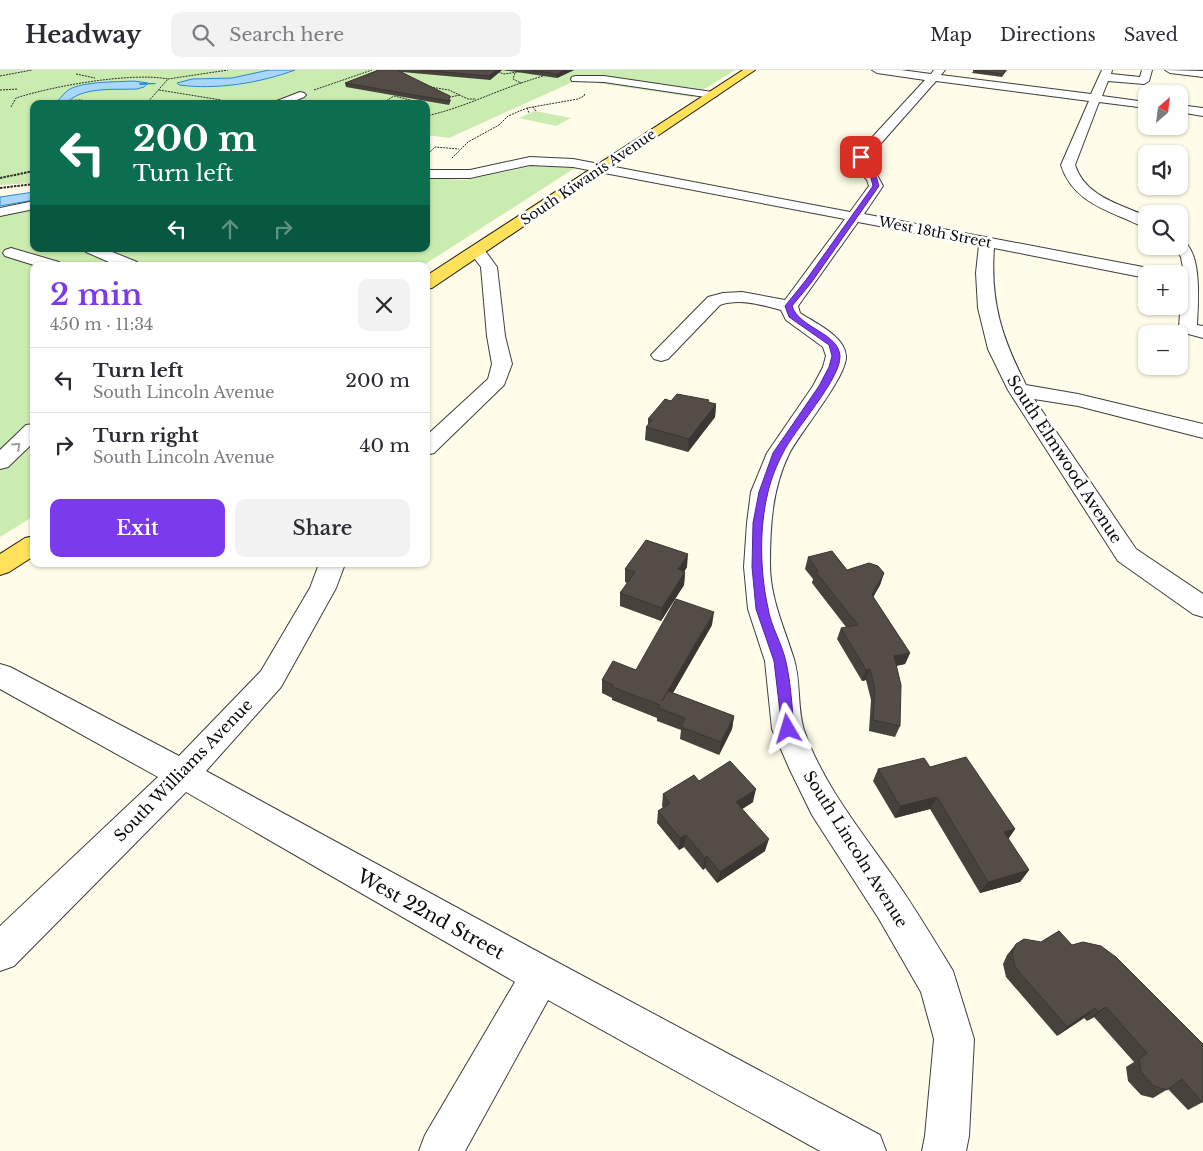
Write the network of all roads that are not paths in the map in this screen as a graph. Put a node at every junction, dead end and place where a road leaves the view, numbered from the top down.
1 (750, 70) edge
2 (877, 70) edge
3 (1147, 70) edge
4 (1170, 70) edge
5 (1105, 73) edge
6 (936, 74) edge
7 (1203, 74) edge
8 (576, 79) dead end
9 (300, 95) road end
10 (712, 95) junction
11 (1094, 98) junction
12 (286, 100) edge
13 (1138, 104) edge
14 (1188, 110) edge
15 (1203, 112) edge
16 (600, 170) junction
17 (430, 174) edge
18 (30, 206) edge
19 (0, 212) edge
20 (855, 217) junction
21 (1138, 218) edge
22 (987, 242) junction
23 (30, 250) edge
24 (477, 251) junction
25 (99, 252) edge
26 (5, 253) edge
27 (1188, 255) edge
28 (38, 262) edge
29 (122, 262) edge
30 (1138, 271) edge
31 (430, 281) edge
32 (1191, 281) edge
33 (789, 306) junction
34 (1196, 330) edge
35 (661, 355) dead end
36 (1018, 390) junction
37 (1203, 431) edge
38 (30, 434) edge
39 (430, 444) edge
40 (0, 462) edge
41 (30, 547) edge
42 (0, 566) edge
43 (331, 567) edge
44 (1203, 582) edge
45 (1175, 589) junction
46 (1203, 607) edge
47 (0, 675) edge
48 (183, 774) junction
49 (0, 952) edge
50 (541, 975) junction
51 (441, 1151) edge
52 (864, 1151) edge
53 (944, 1151) edge

1 - 10 main road, South Kiwanis Avenue
2 - 6 street
3 - 5 street
4 - 7 street
5 - 11 street
6 - 11 street
6 - 20 street
8 - 10 street
9 - 12 street
10 - 16 main road, South Kiwanis Avenue
11 - 13 street
11 - 21 street
14 - 15 street
16 - 17 street, West 18th Street
16 - 20 street, West 18th Street
16 - 24 main road, South Kiwanis Avenue
18 - 19 street
20 - 22 street, West 18th Street
20 - 33 street
22 - 30 street, West 18th Street
22 - 36 street, South Elmwood Avenue
23 - 26 street
24 - 31 main road, South Kiwanis Avenue
24 - 39 street
25 - 29 street
26 - 28 street
27 - 32 street
32 - 34 street
33 - 35 street
33 - 53 street, South Lincoln Avenue
36 - 37 street
36 - 45 street, South Elmwood Avenue
40 -> 38 street
41 - 42 main road
43 - 48 street, South Williams Avenue
44 - 45 street
45 - 46 street, South Elmwood Avenue
47 - 48 street, West 22nd Street
48 - 49 street, South Williams Avenue
48 - 50 street, West 22nd Street
50 - 51 street
50 - 52 street, West 22nd Street

